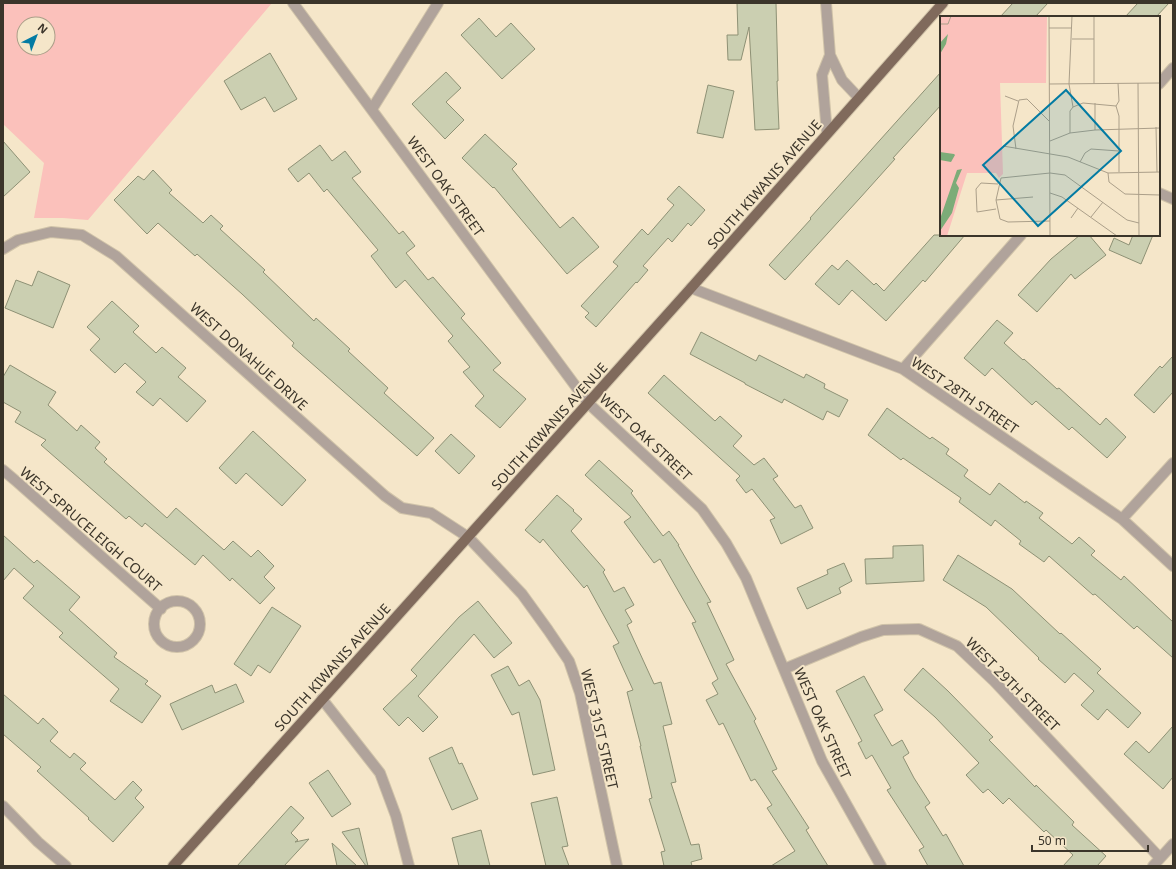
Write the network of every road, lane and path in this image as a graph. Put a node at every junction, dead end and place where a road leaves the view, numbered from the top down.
1 (293, 3) edge
2 (438, 3) edge
3 (826, 3) edge
4 (943, 3) edge
5 (830, 55) junction
6 (1173, 68) edge
7 (1160, 83) edge
8 (859, 98) junction
9 (372, 109) junction
10 (827, 133) junction
11 (1160, 194) edge
12 (1173, 199) edge
13 (1020, 236) edge
14 (3, 249) edge
15 (691, 288) junction
16 (903, 369) junction
17 (588, 403) junction
18 (1173, 463) edge
19 (3, 470) edge
20 (1122, 520) junction
21 (468, 537) junction
22 (1173, 566) edge
23 (161, 609) junction
24 (784, 668) junction
25 (322, 699) junction
26 (3, 806) edge
27 (1173, 844) edge
28 (1157, 862) edge
29 (66, 866) edge
30 (173, 866) edge
31 (409, 866) edge
32 (617, 866) edge
33 (881, 866) edge

1 - 9 street, WEST OAK STREET
2 - 9 street
3 - 5 street
4 - 8 main road, SOUTH KIWANIS AVENUE
5 - 8 street
5 - 10 street
6 - 7 street
8 - 10 main road, SOUTH KIWANIS AVENUE
9 - 17 street, WEST OAK STREET
10 - 15 main road, SOUTH KIWANIS AVENUE
11 - 12 street
13 - 16 street
14 - 21 street, WEST DONAHUE DRIVE
15 - 16 street, WEST 28TH STREET
15 - 17 main road, SOUTH KIWANIS AVENUE
16 - 20 street, WEST 28TH STREET
17 - 21 main road, SOUTH KIWANIS AVENUE
17 - 24 street, WEST OAK STREET
18 - 20 street
19 - 23 street, WEST SPRUCELEIGH COURT
20 - 22 street, WEST 28TH STREET
21 - 25 main road, SOUTH KIWANIS AVENUE
21 - 32 street, WEST 31ST STREET
23 - 23 street, WEST SPRUCELEIGH COURT
24 - 28 street, WEST 29TH STREET
24 - 33 street, WEST OAK STREET
25 - 30 main road, SOUTH KIWANIS AVENUE
25 - 31 street
26 - 29 street
27 - 28 street

